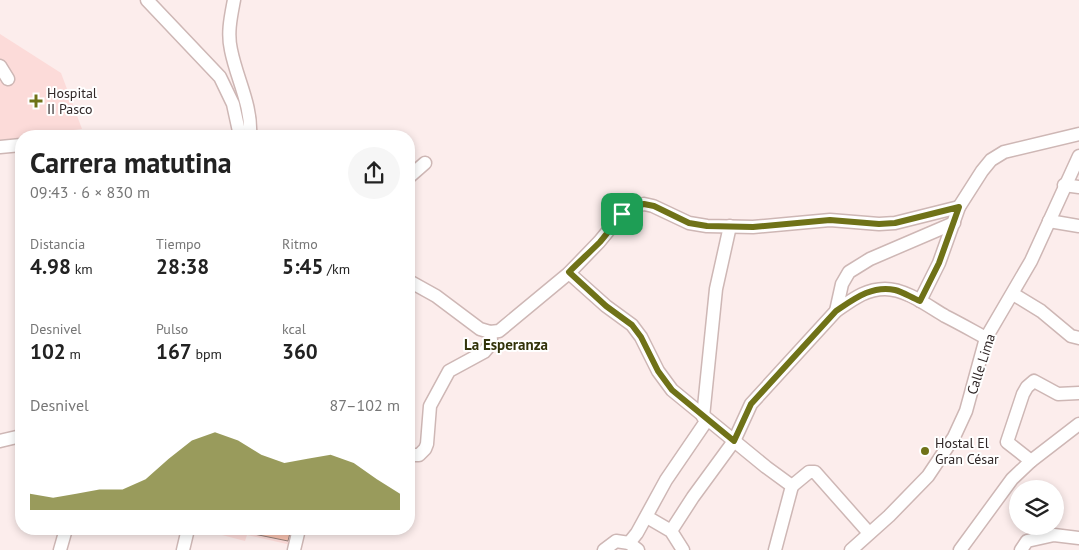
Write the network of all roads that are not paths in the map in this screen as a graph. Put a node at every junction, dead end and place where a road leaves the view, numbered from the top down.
1 (147, 0) edge
2 (234, 0) edge
3 (0, 66) edge
4 (8, 79) dead end
5 (239, 130) edge
6 (250, 130) edge
7 (1079, 134) edge
8 (15, 146) edge
9 (0, 147) edge
10 (1079, 156) edge
11 (425, 163) dead end
12 (415, 172) edge
13 (1064, 185) junction
14 (1079, 187) edge
15 (959, 207) junction
16 (1049, 221) junction
17 (954, 223) junction
18 (730, 226) junction
19 (1079, 226) edge
20 (569, 272) junction
21 (415, 284) edge
22 (1013, 294) junction
23 (920, 301) junction
24 (836, 311) junction
25 (490, 332) junction
26 (986, 338) junction
27 (1079, 338) edge
28 (1079, 393) edge
29 (705, 418) junction
30 (1079, 424) edge
31 (15, 437) edge
32 (0, 441) edge
33 (734, 441) junction
34 (415, 455) edge
35 (1031, 461) junction
36 (792, 486) junction
37 (647, 517) junction
38 (671, 531) junction
39 (869, 533) junction
40 (64, 535) edge
41 (298, 535) edge
42 (1079, 538) edge
43 (633, 546) edge
44 (60, 550) edge
45 (294, 550) edge
46 (604, 550) edge
47 (683, 550) edge
48 (775, 550) edge
49 (851, 550) edge
50 (960, 550) edge
51 (1022, 550) edge

1 - 5 street
2 - 6 street
3 - 4 street
7 - 15 street
8 - 9 street
10 - 13 street, Calle Lima
11 - 12 street
13 - 14 street
13 - 16 street, Calle Lima
15 - 17 street
15 - 18 street
16 - 19 street
16 - 22 street, Calle Lima
17 - 23 street
17 - 24 street
18 - 20 street
18 - 29 street
20 - 25 street
20 - 29 street
21 - 25 street
22 - 26 street, Calle Lima
22 - 27 street
23 - 24 street
23 - 26 street
24 - 33 street
25 - 34 street
26 - 39 street, Calle Lima
28 - 35 street
29 - 33 street
29 - 37 street
30 - 35 street
31 - 32 street
33 - 36 street
33 - 38 street
35 - 50 street
36 - 39 street
36 - 48 street
37 - 38 street
37 - 43 street
38 - 47 street
39 - 49 street, Calle Lima
40 - 44 street
41 - 45 street
42 - 51 street
43 - 46 street

